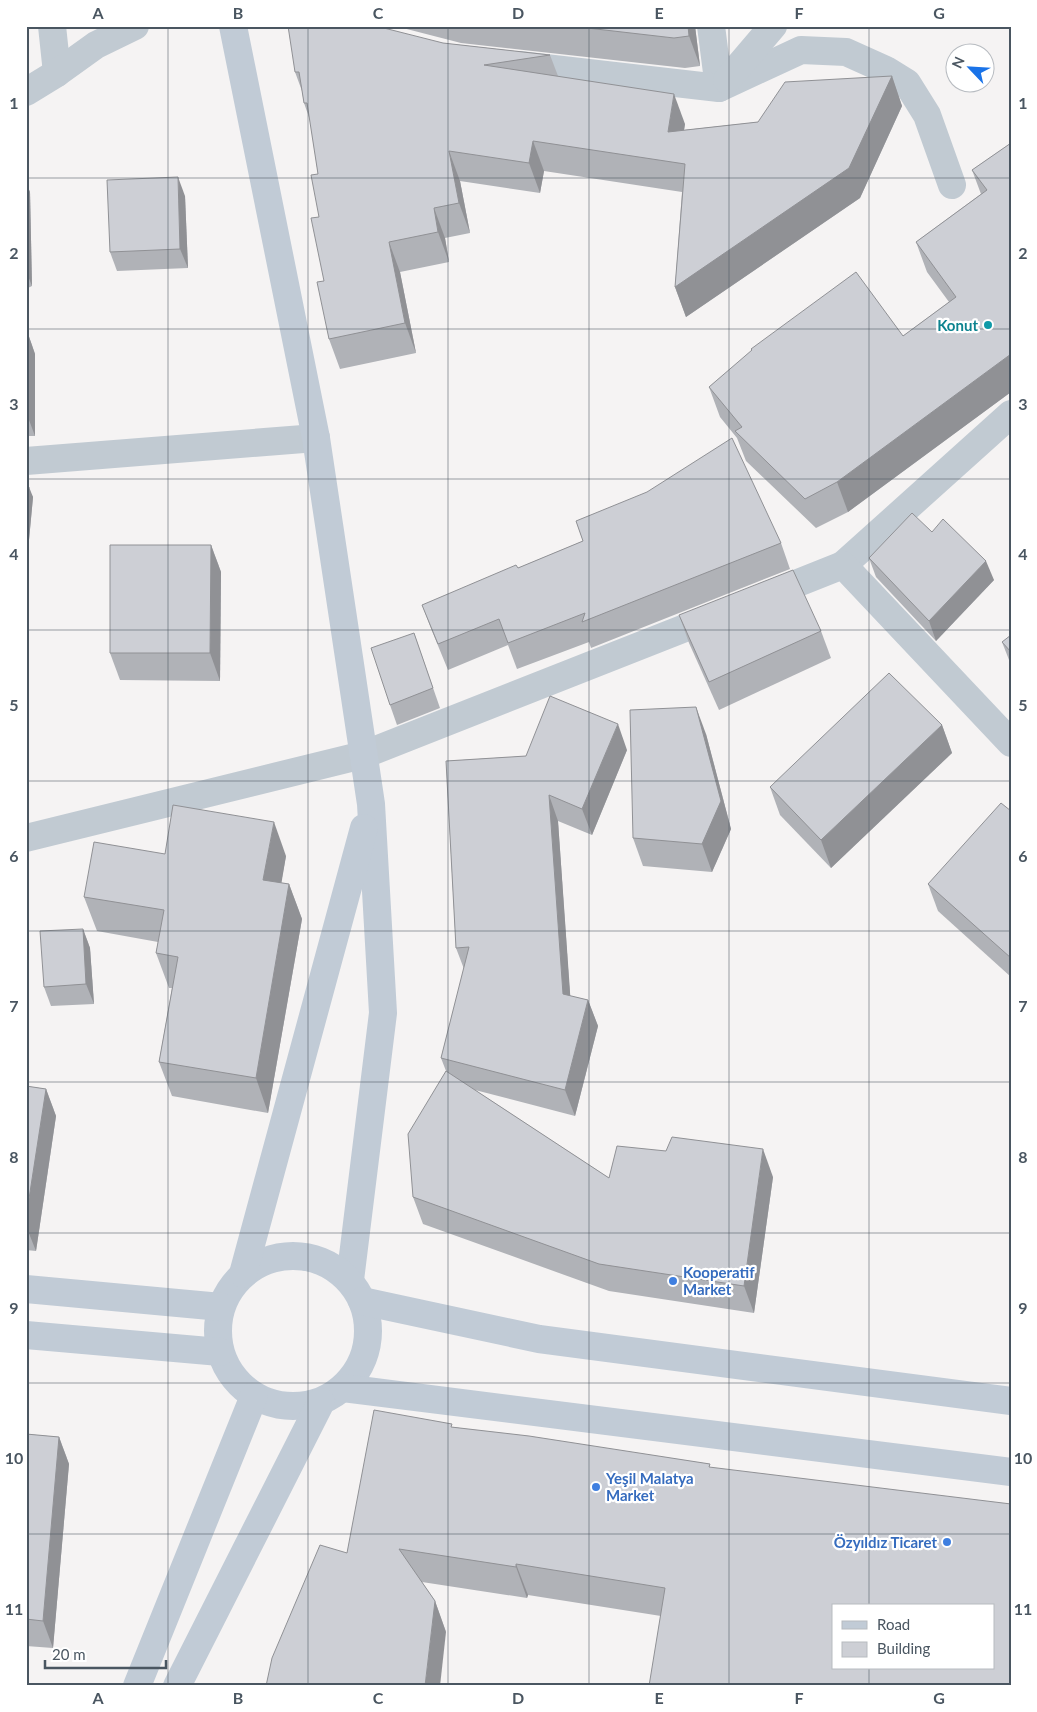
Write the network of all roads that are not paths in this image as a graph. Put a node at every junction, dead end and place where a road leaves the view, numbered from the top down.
1 (52, 26) edge
2 (135, 26) edge
3 (233, 26) edge
4 (710, 26) edge
5 (774, 26) edge
6 (497, 62) edge
7 (58, 73) junction
8 (719, 88) junction
9 (26, 92) edge
10 (952, 186) dead end
11 (1011, 414) edge
12 (316, 438) junction
13 (26, 461) edge
14 (843, 565) junction
15 (1011, 743) edge
16 (363, 755) junction
17 (370, 804) junction
18 (26, 838) edge
19 (242, 1274) junction
20 (26, 1290) edge
21 (356, 1291) junction
22 (221, 1307) junction
23 (26, 1335) edge
24 (220, 1352) junction
25 (332, 1395) junction
26 (254, 1396) junction
27 (1011, 1401) edge
28 (1011, 1472) edge
29 (137, 1686) edge
30 (177, 1686) edge

1 - 7 street
2 - 7 street
3 - 12 street
4 - 8 street
5 - 8 street
6 - 8 street
7 - 9 street
8 - 10 street
11 - 14 street
12 - 13 street
12 - 16 street
14 - 15 street
14 - 16 street
16 - 17 street
16 - 18 street
17 - 19 street
17 - 21 street
19 - 21 street
19 - 22 street
20 - 22 street
21 - 25 street
21 - 27 street
22 - 24 street
23 - 24 street
24 - 26 street
25 - 26 street
25 - 28 street
25 - 30 street
26 - 29 street

